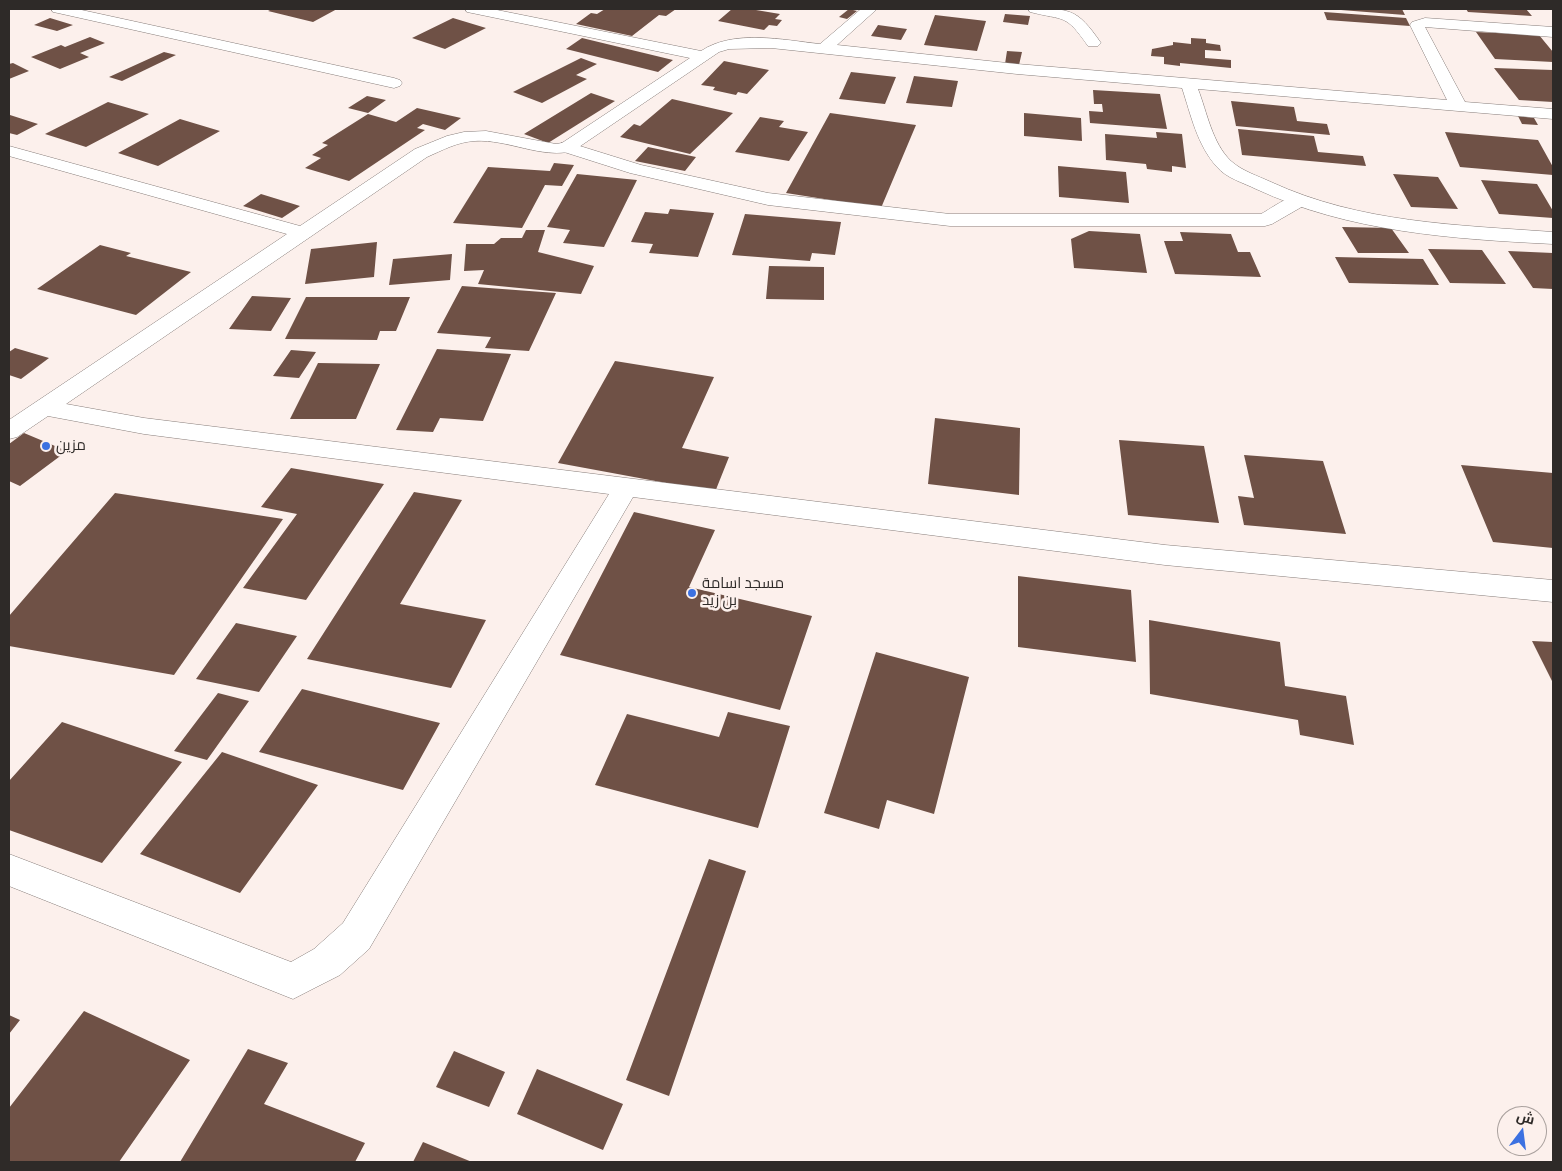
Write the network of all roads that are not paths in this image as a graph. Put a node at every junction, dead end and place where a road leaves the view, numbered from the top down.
1 (58, 9) edge
2 (472, 9) edge
3 (870, 9) edge
4 (1035, 9) edge
5 (1415, 9) edge
6 (1425, 22) junction
7 (1553, 32) edge
8 (1093, 43) dead end
9 (823, 49) junction
10 (703, 56) junction
11 (394, 82) dead end
12 (1188, 83) junction
13 (1459, 107) junction
14 (1553, 114) edge
15 (567, 147) junction
16 (9, 151) edge
17 (1298, 202) junction
18 (305, 233) junction
19 (1553, 238) edge
20 (46, 408) junction
21 (9, 431) edge
22 (626, 487) junction
23 (1553, 591) edge
24 (9, 870) edge

1 - 11 street
2 - 10 street
3 - 9 street
4 - 8 street
5 - 6 street
6 - 7 street
6 - 13 street
9 - 10 street
9 - 12 street
10 - 15 street
12 - 13 street
12 - 17 street
13 - 14 street
15 - 17 street
15 - 18 street
16 - 18 street
17 - 19 street
18 - 20 street
20 - 21 street
20 - 22 street
22 - 23 street
22 - 24 street

